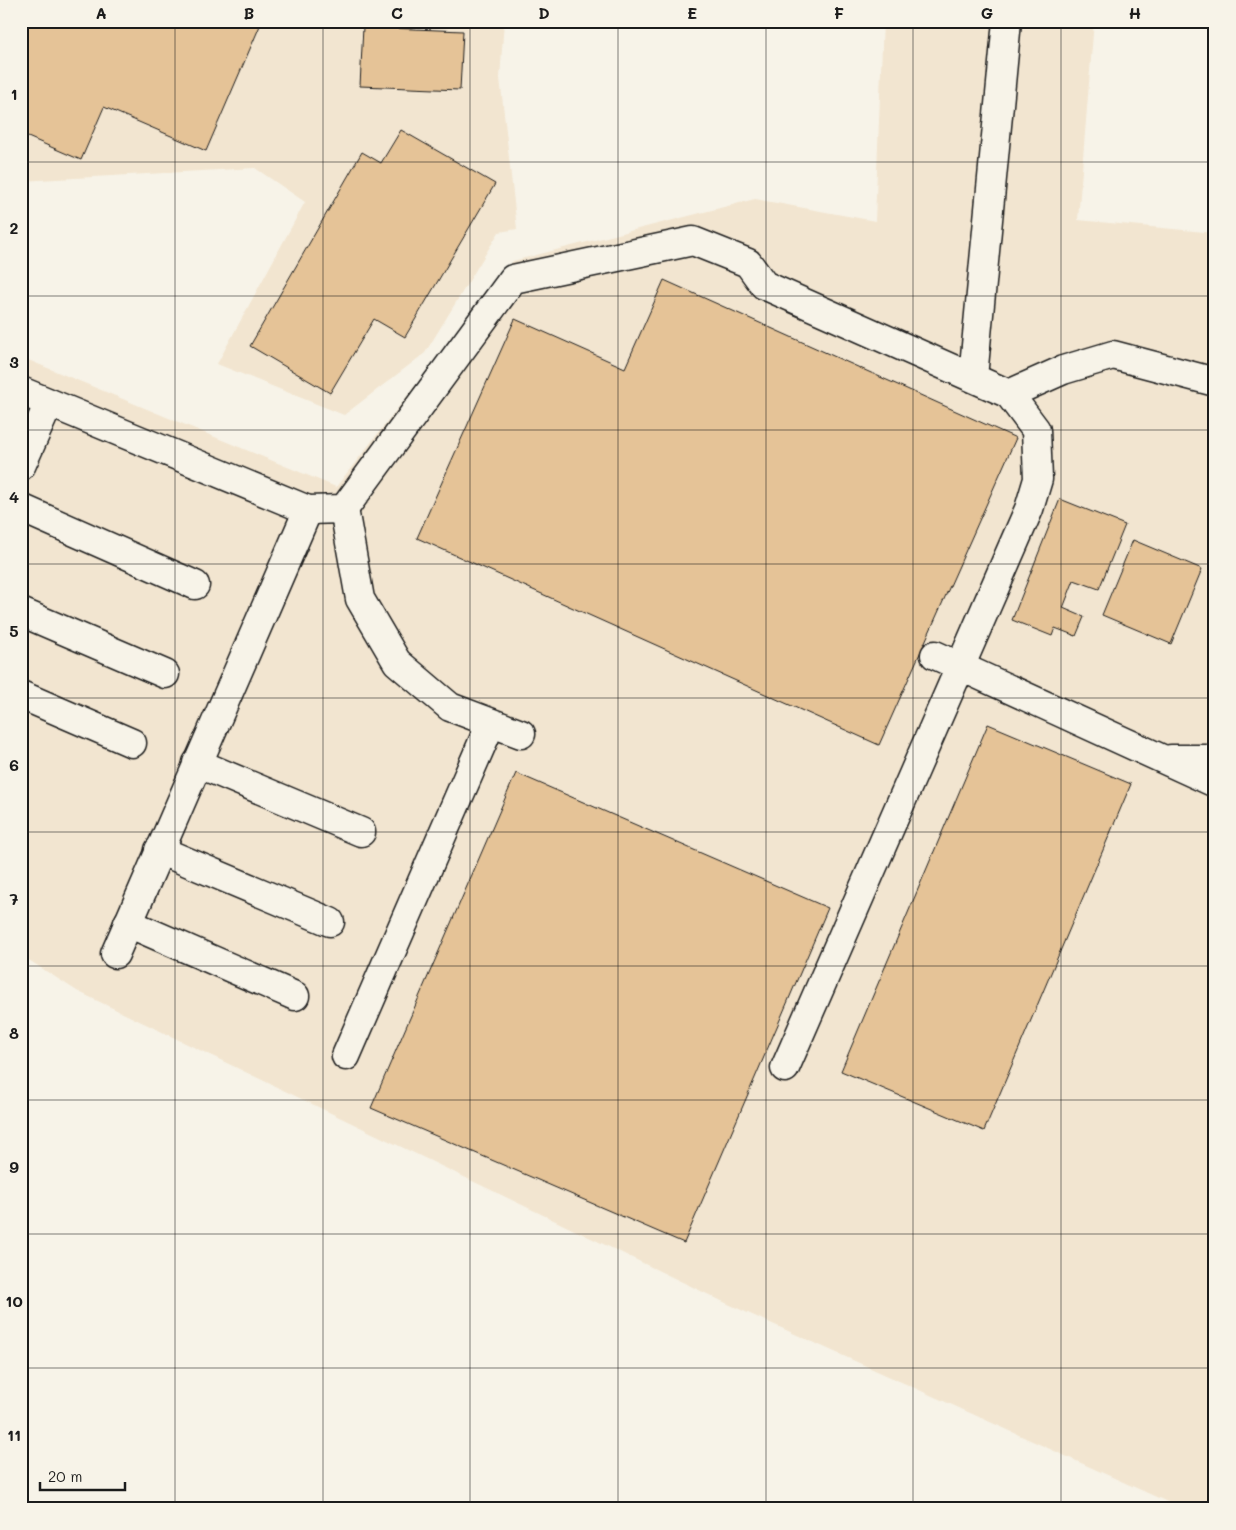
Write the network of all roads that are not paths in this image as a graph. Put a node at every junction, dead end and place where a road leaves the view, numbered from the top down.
1 (1007, 21) edge
2 (973, 377) junction
3 (1215, 382) edge
4 (21, 391) edge
5 (1009, 394) junction
6 (49, 403) junction
7 (21, 466) edge
8 (21, 508) edge
9 (344, 509) junction
10 (308, 510) junction
11 (195, 585) dead end
12 (21, 612) edge
13 (935, 654) dead end
14 (961, 667) junction
15 (165, 674) dead end
16 (21, 695) edge
17 (490, 723) junction
18 (521, 734) dead end
19 (132, 743) dead end
20 (1162, 758) junction
21 (1215, 759) edge
22 (197, 763) junction
23 (1215, 783) edge
24 (361, 832) dead end
25 (159, 850) junction
26 (128, 922) junction
27 (330, 922) dead end
28 (115, 954) dead end
29 (295, 996) dead end
30 (346, 1056) dead end
31 (785, 1068) dead end

1 - 2 lane
2 - 5 lane
2 - 9 lane
3 - 5 lane
4 - 6 lane
5 - 14 lane
6 - 7 lane
6 - 10 lane
8 - 11 lane
9 - 10 lane
9 - 17 lane
10 - 22 lane
12 - 15 lane
13 - 14 lane
14 - 20 lane
14 - 31 lane
16 - 19 lane
17 - 18 lane
17 - 30 lane
20 - 21 lane
20 - 23 lane
22 - 24 lane
22 - 25 lane
25 - 26 lane
25 - 27 lane
26 - 28 lane
26 - 29 lane

